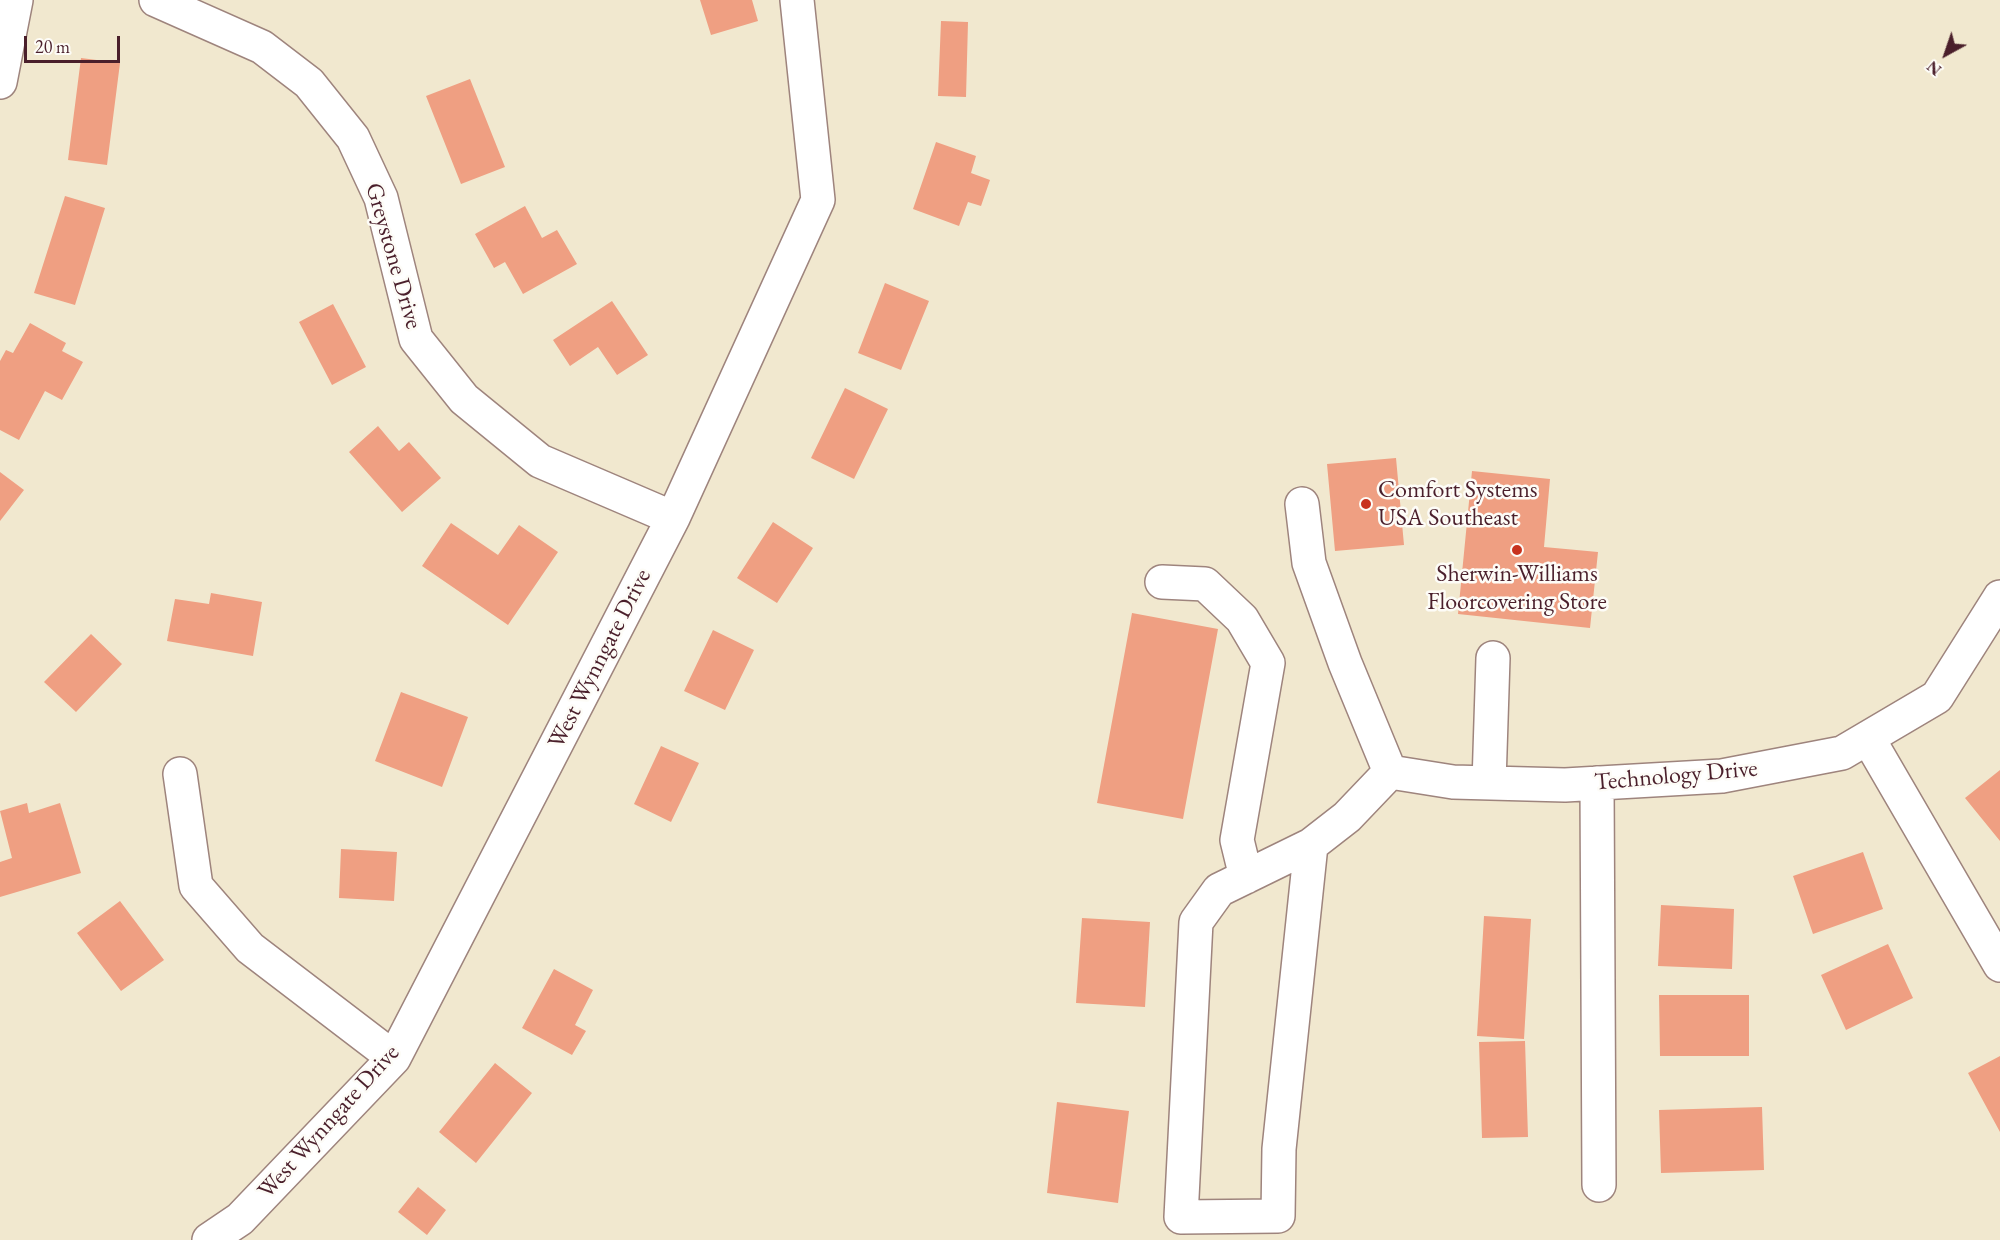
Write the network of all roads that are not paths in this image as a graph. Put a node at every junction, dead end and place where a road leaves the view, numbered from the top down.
1 (16, 0) edge
2 (156, 0) edge
3 (797, 0) edge
4 (0, 82) edge
5 (1302, 504) dead end
6 (674, 518) junction
7 (1162, 582) dead end
8 (2000, 597) edge
9 (1989, 638) edge
10 (1493, 658) dead end
11 (1868, 738) junction
12 (1390, 772) junction
13 (180, 774) dead end
14 (1489, 783) junction
15 (1597, 783) junction
16 (1311, 845) junction
17 (1246, 877) junction
18 (2000, 965) edge
19 (394, 1058) junction
20 (1599, 1185) dead end
21 (209, 1240) edge

1 - 4 street
2 - 6 street, Greystone Drive
3 - 6 street, West Wynngate Drive
5 - 12 street
6 - 19 street, West Wynngate Drive
7 - 17 street
8 - 9 street, Technology Drive
9 - 11 street, Technology Drive
10 - 14 street
11 - 15 street, Technology Drive
11 - 18 street
12 - 14 street, Technology Drive
12 - 16 street
13 - 19 street
14 - 15 street, Technology Drive
15 - 20 street
16 - 17 street
16 - 17 street
19 - 21 street, West Wynngate Drive

